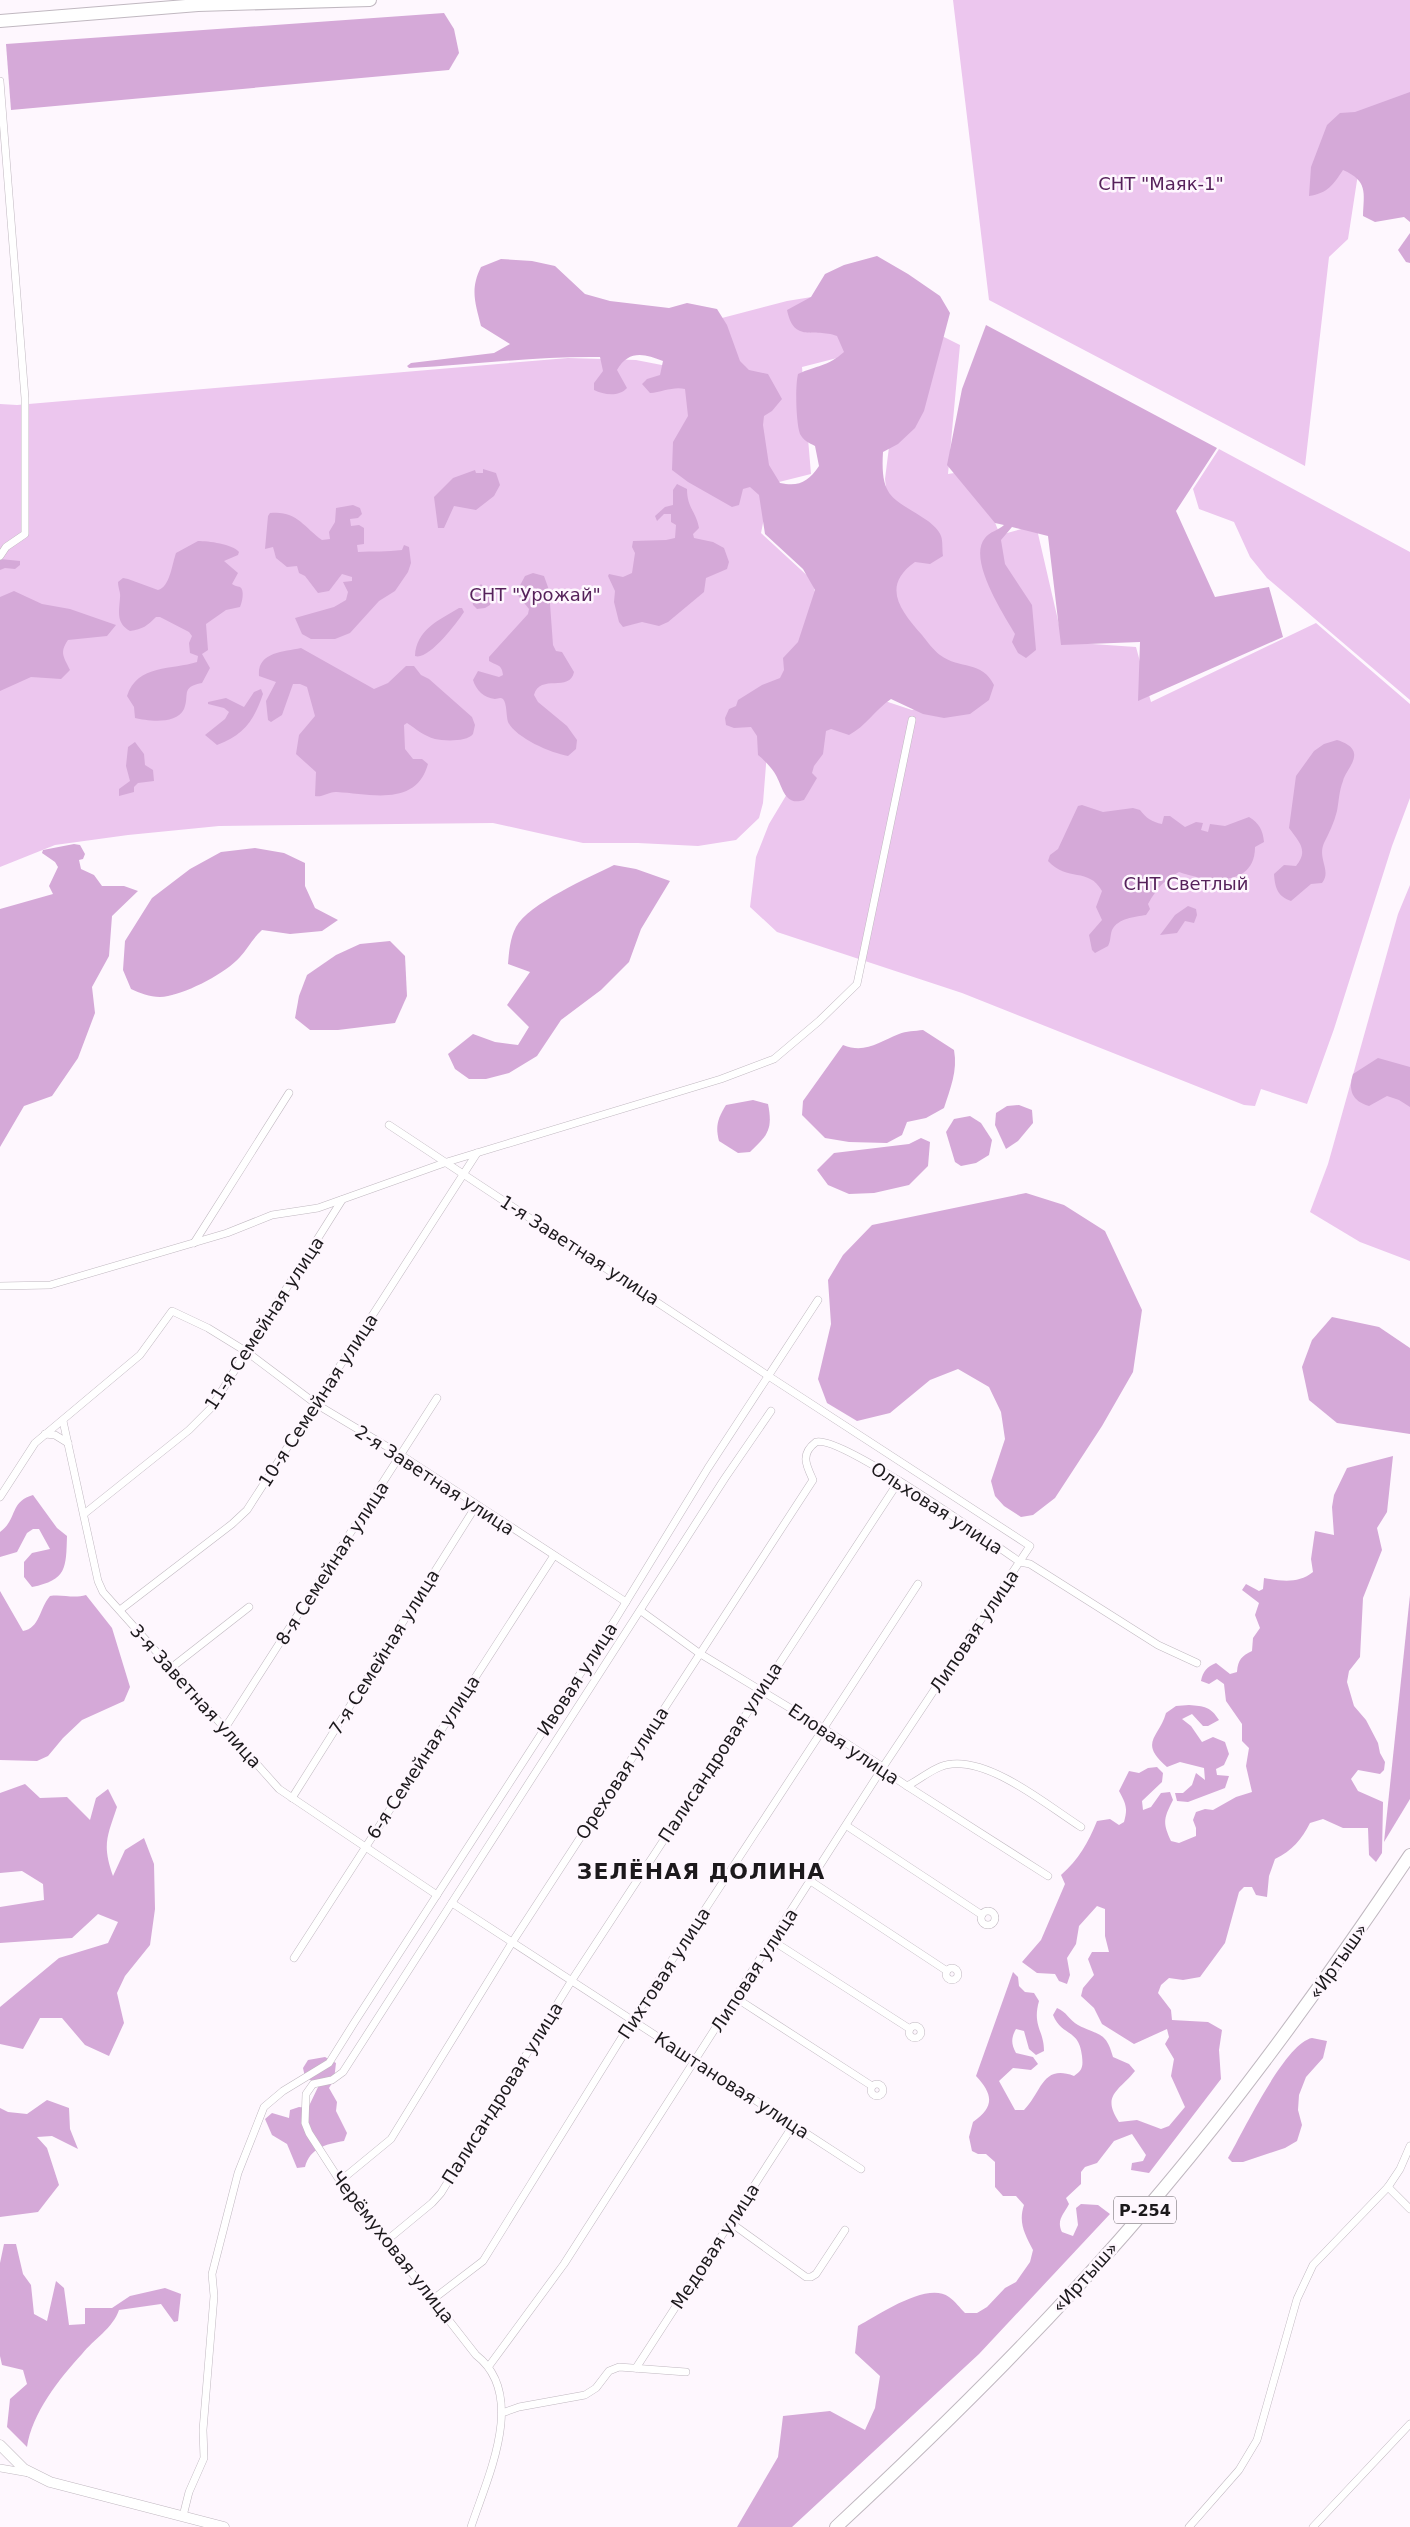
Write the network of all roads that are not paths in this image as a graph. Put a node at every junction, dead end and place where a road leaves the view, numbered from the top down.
1 (182, 0) edge
2 (370, 0) edge
3 (0, 16) edge
4 (0, 21) edge
5 (0, 81) edge
6 (0, 556) edge
7 (912, 720) dead end
8 (289, 1093) dead end
9 (389, 1124) dead end
10 (477, 1153) junction
11 (447, 1162) junction
12 (462, 1173) junction
13 (342, 1200) junction
14 (194, 1243) junction
15 (0, 1286) edge
16 (818, 1300) dead end
17 (247, 1352) junction
18 (770, 1377) junction
19 (438, 1398) dead end
20 (316, 1404) junction
21 (771, 1411) dead end
22 (63, 1421) junction
23 (45, 1434) junction
24 (68, 1443) junction
25 (400, 1455) junction
26 (812, 1480) joint
27 (898, 1481) junction
28 (0, 1497) edge
29 (476, 1506) junction
30 (84, 1514) junction
31 (1030, 1546) joint
32 (553, 1557) junction
33 (1020, 1562) junction
34 (918, 1584) dead end
35 (626, 1602) junction
36 (249, 1607) dead end
37 (120, 1610) junction
38 (641, 1611) junction
39 (700, 1653) junction
40 (1197, 1663) dead end
41 (171, 1668) junction
42 (761, 1689) junction
43 (224, 1728) junction
44 (823, 1728) junction
45 (884, 1767) junction
46 (907, 1786) junction
47 (292, 1798) junction
48 (847, 1826) junction
49 (1081, 1828) dead end
50 (364, 1848) junction
51 (1410, 1855) edge
52 (1048, 1876) dead end
53 (812, 1882) junction
54 (437, 1895) junction
55 (452, 1903) junction
56 (982, 1914) dead end
57 (514, 1941) junction
58 (773, 1941) junction
59 (294, 1958) dead end
60 (947, 1971) dead end
61 (572, 1980) junction
62 (736, 1998) junction
63 (632, 2021) junction
64 (910, 2029) dead end
65 (695, 2061) junction
66 (872, 2086) dead end
67 (305, 2123) joint
68 (794, 2124) junction
69 (1410, 2146) edge
70 (861, 2169) dead end
71 (340, 2181) junction
72 (1388, 2187) junction
73 (1410, 2209) edge
74 (731, 2223) junction
75 (845, 2230) dead end
76 (386, 2241) junction
77 (432, 2300) junction
78 (489, 2366) junction
79 (636, 2368) junction
80 (686, 2372) dead end
81 (502, 2413) junction
82 (1410, 2424) edge
83 (0, 2445) edge
84 (0, 2468) edge
85 (30, 2473) junction
86 (183, 2516) junction
87 (224, 2527) edge
88 (470, 2527) edge
89 (836, 2527) edge
90 (1189, 2527) edge
91 (1313, 2527) edge

1 - 3 highway
2 - 4 highway
5 - 6 street
7 - 10 street
8 - 14 street
9 - 11 street, 1-я Заветная улица
10 - 11 street
10 - 12 street, 10-я Семейная улица
11 - 12 street, 1-я Заветная улица
11 - 13 street
12 - 18 street, 1-я Заветная улица
12 - 20 street, 10-я Семейная улица
13 - 14 street
13 - 17 street, 11-я Семейная улица
14 - 15 street
16 - 18 street, Ивовая улица
17 - 20 street, 2-я Заветная улица
17 - 22 street, 2-я Заветная улица
17 - 30 street, 11-я Семейная улица
18 - 31 street, 1-я Заветная улица
18 - 35 street, Ивовая улица
19 - 25 street, 8-я Семейная улица
20 - 25 street, 2-я Заветная улица
20 - 37 street, 10-я Семейная улица
21 - 38 street, Ивовая улица
22 - 23 street
22 - 24 street, 3-я Заветная улица
23 - 24 street
23 - 28 street
24 - 30 street, 3-я Заветная улица
25 - 29 street, 2-я Заветная улица
25 - 43 street, 8-я Семейная улица
26 - 27 street, Ольховая улица
26 - 39 street, Ореховая улица
27 - 33 street, Ольховая улица
27 - 42 street, Палисандровая улица
29 - 32 street, 2-я Заветная улица
29 - 47 street, 7-я Семейная улица
30 - 37 street, 3-я Заветная улица
31 - 33 street, Липовая улица
32 - 35 street, 2-я Заветная улица
32 - 50 street, 6-я Семейная улица
33 - 40 street, Ольховая улица
33 - 45 street, Липовая улица
34 - 44 street, Пихтовая улица
35 - 54 street, Ивовая улица
36 - 41 street
37 - 41 street, 3-я Заветная улица
38 - 39 street, Еловая улица
38 - 55 street, Ивовая улица
39 - 42 street, Еловая улица
39 - 57 street, Ореховая улица
41 - 43 street, 3-я Заветная улица
42 - 44 street, Еловая улица
42 - 61 street, Палисандровая улица
43 - 47 street, 3-я Заветная улица
44 - 45 street, Еловая улица
44 - 63 street, Пихтовая улица
45 - 46 street, Еловая улица
45 - 48 street, Липовая улица
46 - 49 street
46 - 52 street, Еловая улица
47 - 50 street, 3-я Заветная улица
48 - 53 street, Липовая улица
48 - 56 street
50 - 54 street, 3-я Заветная улица
50 - 59 street, 6-я Семейная улица
51 - 89 highway, «Иртыш» / Р-254
53 - 58 street, Липовая улица
53 - 60 street
54 - 86 street, Ивовая улица
55 - 57 street, Каштановая улица
55 - 67 street, Ивовая улица
57 - 61 street, Каштановая улица
57 - 71 street, Ореховая улица
58 - 62 street, Липовая улица
58 - 64 street
61 - 63 street, Каштановая улица
61 - 76 street, Палисандровая улица
62 - 65 street, Липовая улица
62 - 66 street
63 - 65 street, Каштановая улица
63 - 77 street, Пихтовая улица
65 - 68 street, Каштановая улица
65 - 78 street, Липовая улица
67 - 71 street, Черёмуховая улица
68 - 70 street, Каштановая улица
68 - 74 street, Медовая улица
69 - 72 street
71 - 76 street, Черёмуховая улица
72 - 73 street
72 - 90 street
74 - 75 street
74 - 79 street, Медовая улица
76 - 77 street, Черёмуховая улица
77 - 78 street, Черёмуховая улица
78 - 81 street
79 - 80 street
79 - 81 street
81 - 88 street
82 - 91 street
83 - 85 street
84 - 85 street
85 - 86 street
86 - 87 street

